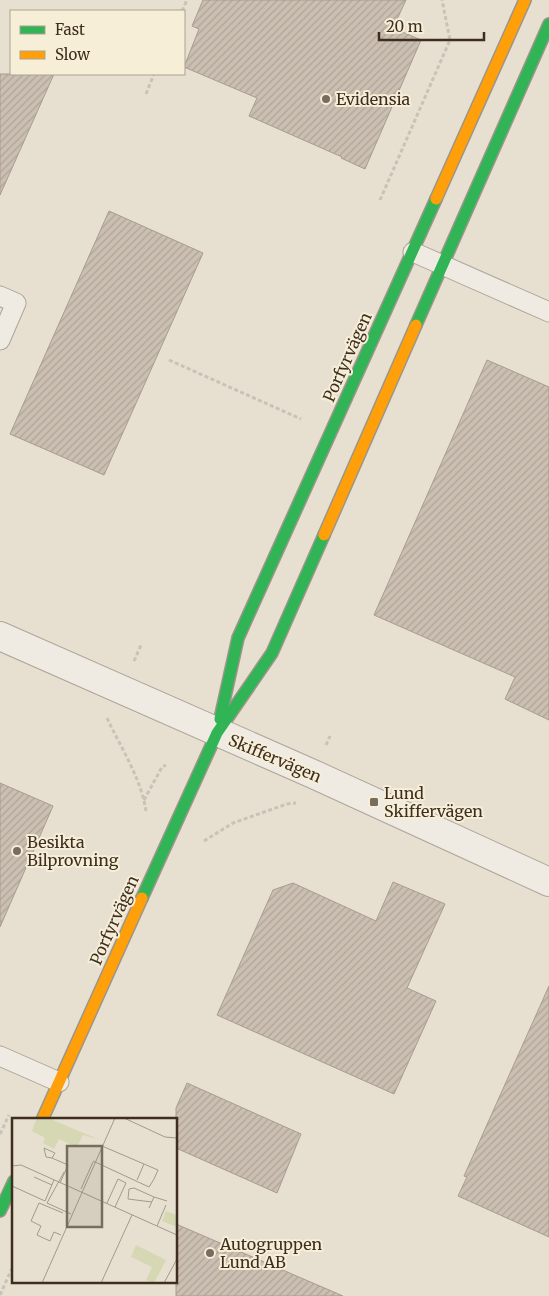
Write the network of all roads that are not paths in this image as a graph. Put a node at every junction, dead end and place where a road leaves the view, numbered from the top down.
1 (525, 0) edge
2 (549, 24) edge
3 (412, 252) junction
4 (444, 266) junction
5 (0, 296) edge
6 (549, 312) edge
7 (0, 340) edge
8 (0, 636) edge
9 (218, 733) junction
10 (549, 882) edge
11 (0, 1056) edge
12 (59, 1082) junction
13 (43, 1118) edge
14 (12, 1185) edge
15 (0, 1211) edge

1 - 3 street, Porfyrvägen
2 - 4 street, Porfyrvägen
3 - 4 lane
3 - 9 street, Porfyrvägen
4 - 6 lane
4 - 9 street, Porfyrvägen
5 - 7 lane
8 - 9 street, Skiffervägen
9 - 10 street, Skiffervägen
9 - 12 street, Porfyrvägen
11 - 12 lane
12 - 13 street, Porfyrvägen
14 - 15 street

